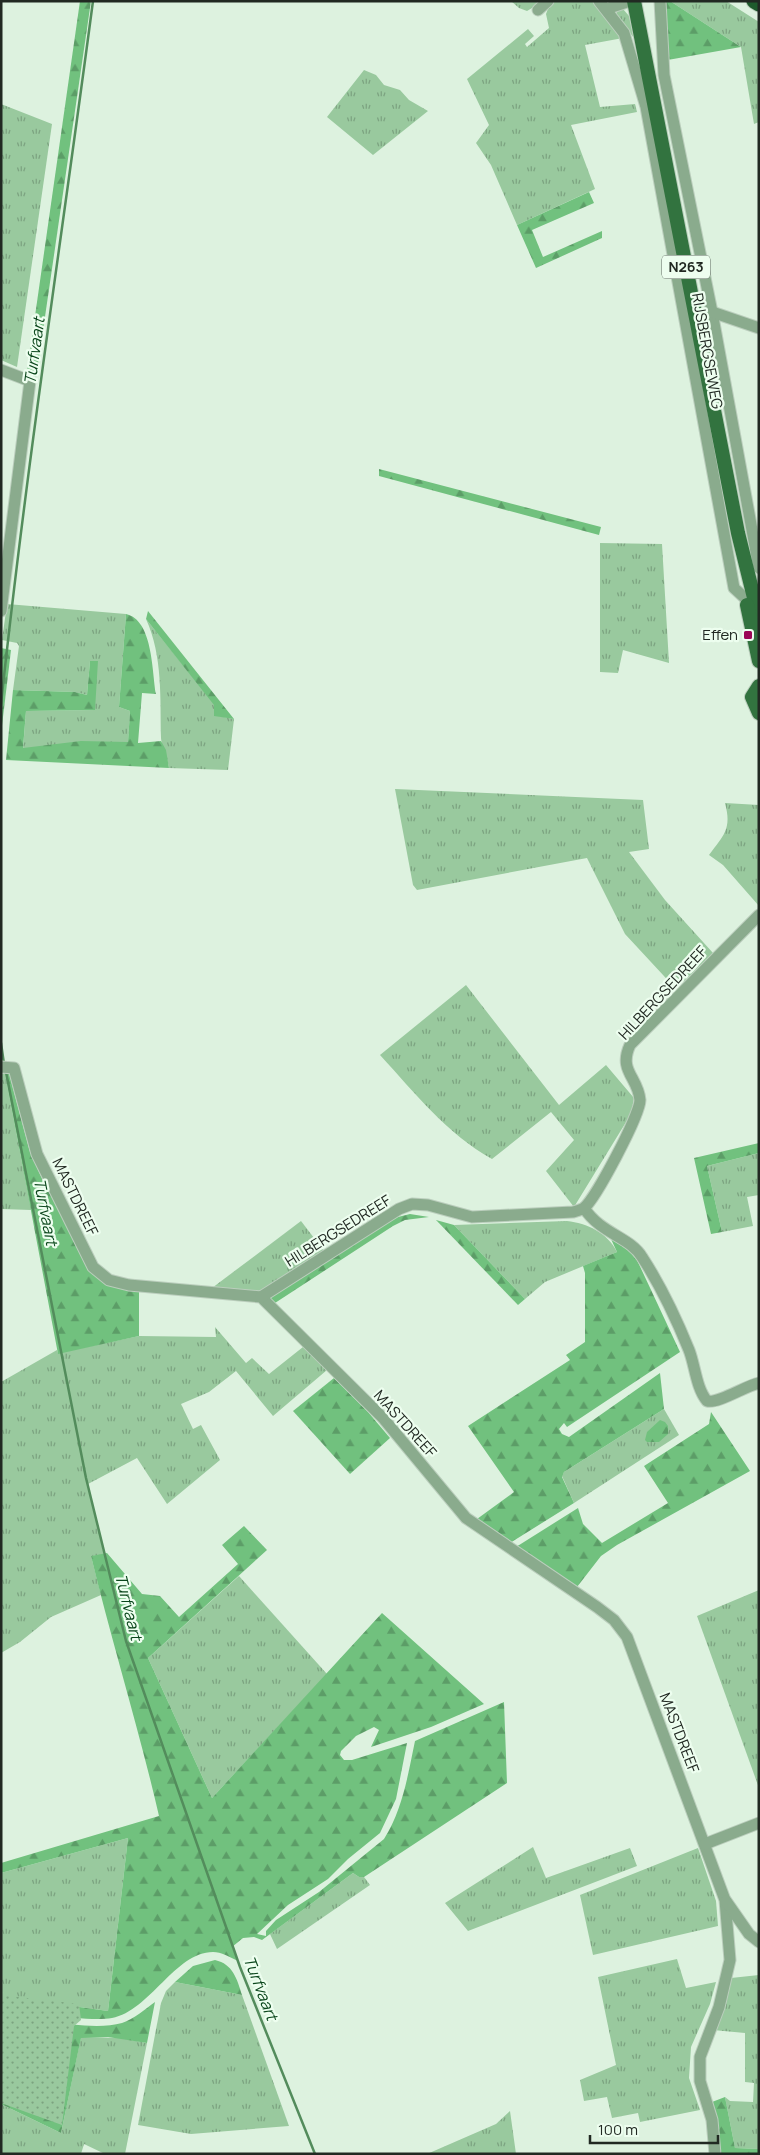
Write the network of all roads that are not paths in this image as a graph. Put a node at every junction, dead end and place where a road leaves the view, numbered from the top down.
1 (548, 1) edge
2 (630, 1) edge
3 (634, 1) edge
4 (660, 1) edge
5 (754, 1) edge
6 (759, 4) edge
7 (602, 5) edge
8 (538, 10) dead end
9 (712, 312) junction
10 (759, 328) edge
11 (1, 370) edge
12 (759, 568) edge
13 (753, 595) edge
14 (1, 611) edge
15 (759, 618) edge
16 (759, 661) edge
17 (759, 686) edge
18 (759, 713) edge
19 (759, 915) edge
20 (4, 1067) edge
21 (584, 1208) junction
22 (261, 1297) junction
23 (759, 1383) edge
24 (759, 1822) edge
25 (705, 1844) junction
26 (725, 1900) junction
27 (759, 1942) edge
28 (715, 2154) edge

1 - 8 street
2 - 7 street
3 - 13 main road, RIJSBERGSEWEG / N263
4 - 9 street, RIJSBERGSEWEG
5 - 6 highway
7 - 13 street, RIJSBERGSEWEG
9 - 10 street
9 - 12 street, RIJSBERGSEWEG
11 - 14 street
13 - 15 main road, RIJSBERGSEWEG / N263
13 - 16 main road, RIJSBERGSEWEG / N263
17 - 18 main road
19 - 21 street, HILBERGSEDREEF
20 - 22 street, MASTDREEF
21 - 22 street, HILBERGSEDREEF
21 - 23 street
22 - 25 street, MASTDREEF
24 - 25 street
25 - 26 street, MASTDREEF
26 - 27 street, MASTDREEF
26 - 28 street, MASTDREEF

